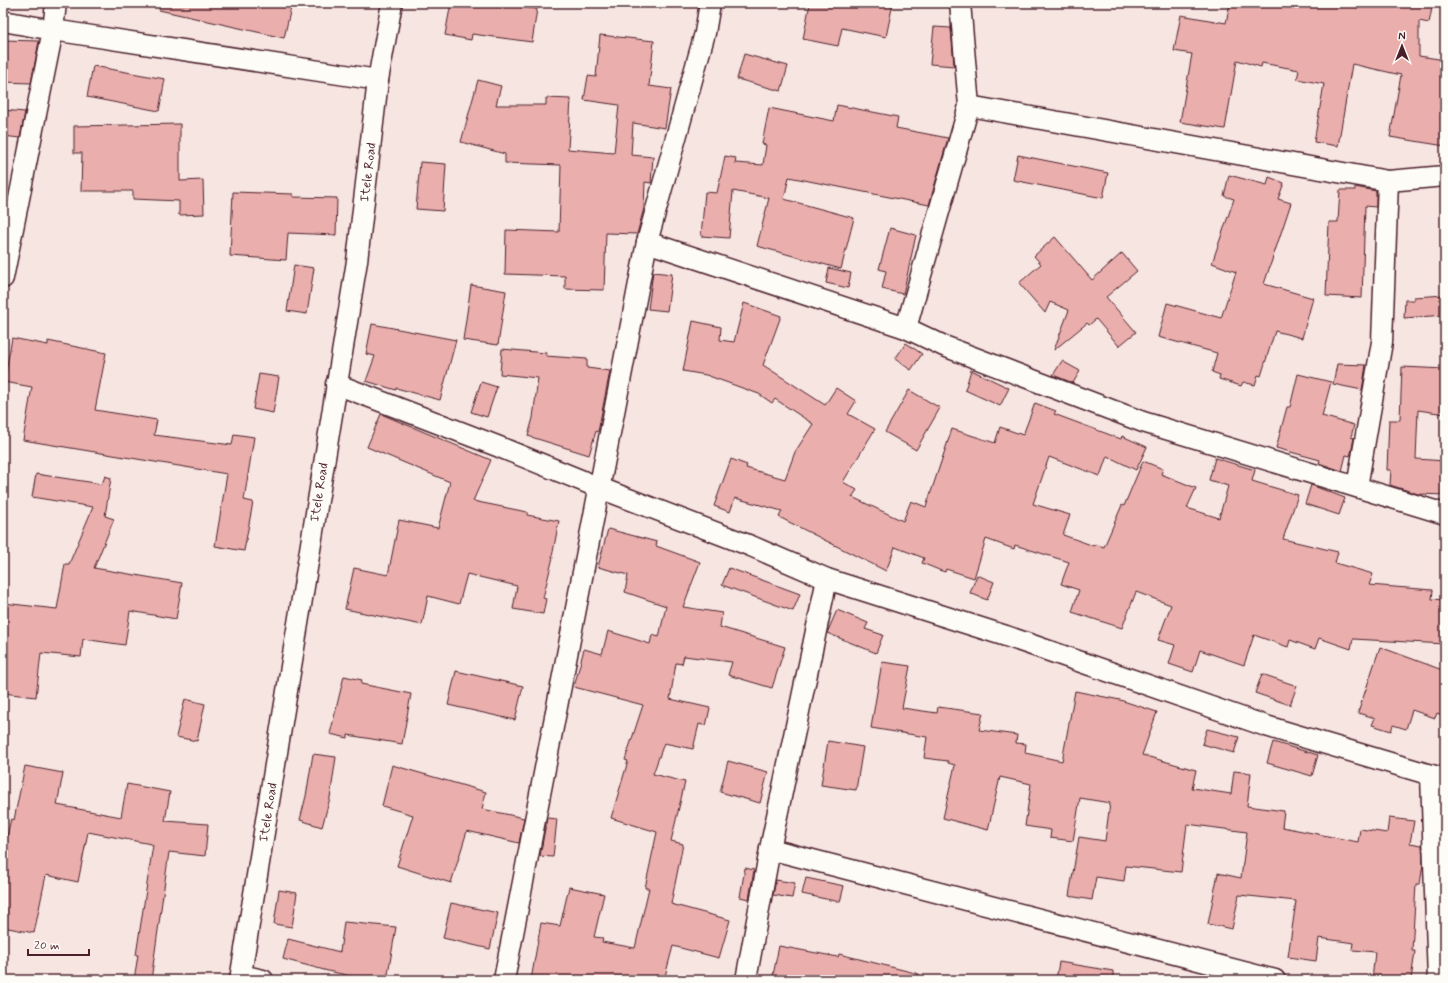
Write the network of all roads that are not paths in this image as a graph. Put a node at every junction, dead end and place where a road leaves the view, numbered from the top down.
1 (56, 3) edge
2 (392, 3) edge
3 (710, 3) edge
4 (960, 3) edge
5 (3, 21) edge
6 (53, 30) junction
7 (378, 80) junction
8 (969, 106) junction
9 (1445, 176) edge
10 (1388, 181) junction
11 (647, 242) junction
12 (3, 273) edge
13 (906, 328) junction
14 (336, 384) junction
15 (1357, 487) junction
16 (600, 488) junction
17 (1445, 514) edge
18 (827, 579) junction
19 (1438, 777) edge
20 (770, 849) junction
21 (240, 977) edge
22 (263, 980) edge
23 (504, 980) edge
24 (746, 980) edge
25 (1275, 980) edge
26 (1438, 980) edge

1 - 6 street
2 - 7 street, Itele Road
3 - 11 street
4 - 8 street
5 - 6 street
6 - 7 street
6 - 12 street
7 - 14 street, Itele Road
8 - 10 street
8 - 13 street
9 - 10 street
10 - 15 street
11 - 13 street
11 - 16 street
13 - 15 street
14 - 16 street
14 - 21 street, Itele Road
15 - 17 street
16 - 18 street
16 - 23 street
18 - 19 street
18 - 20 street
19 - 26 street
20 - 24 street
20 - 25 street
21 - 22 street

